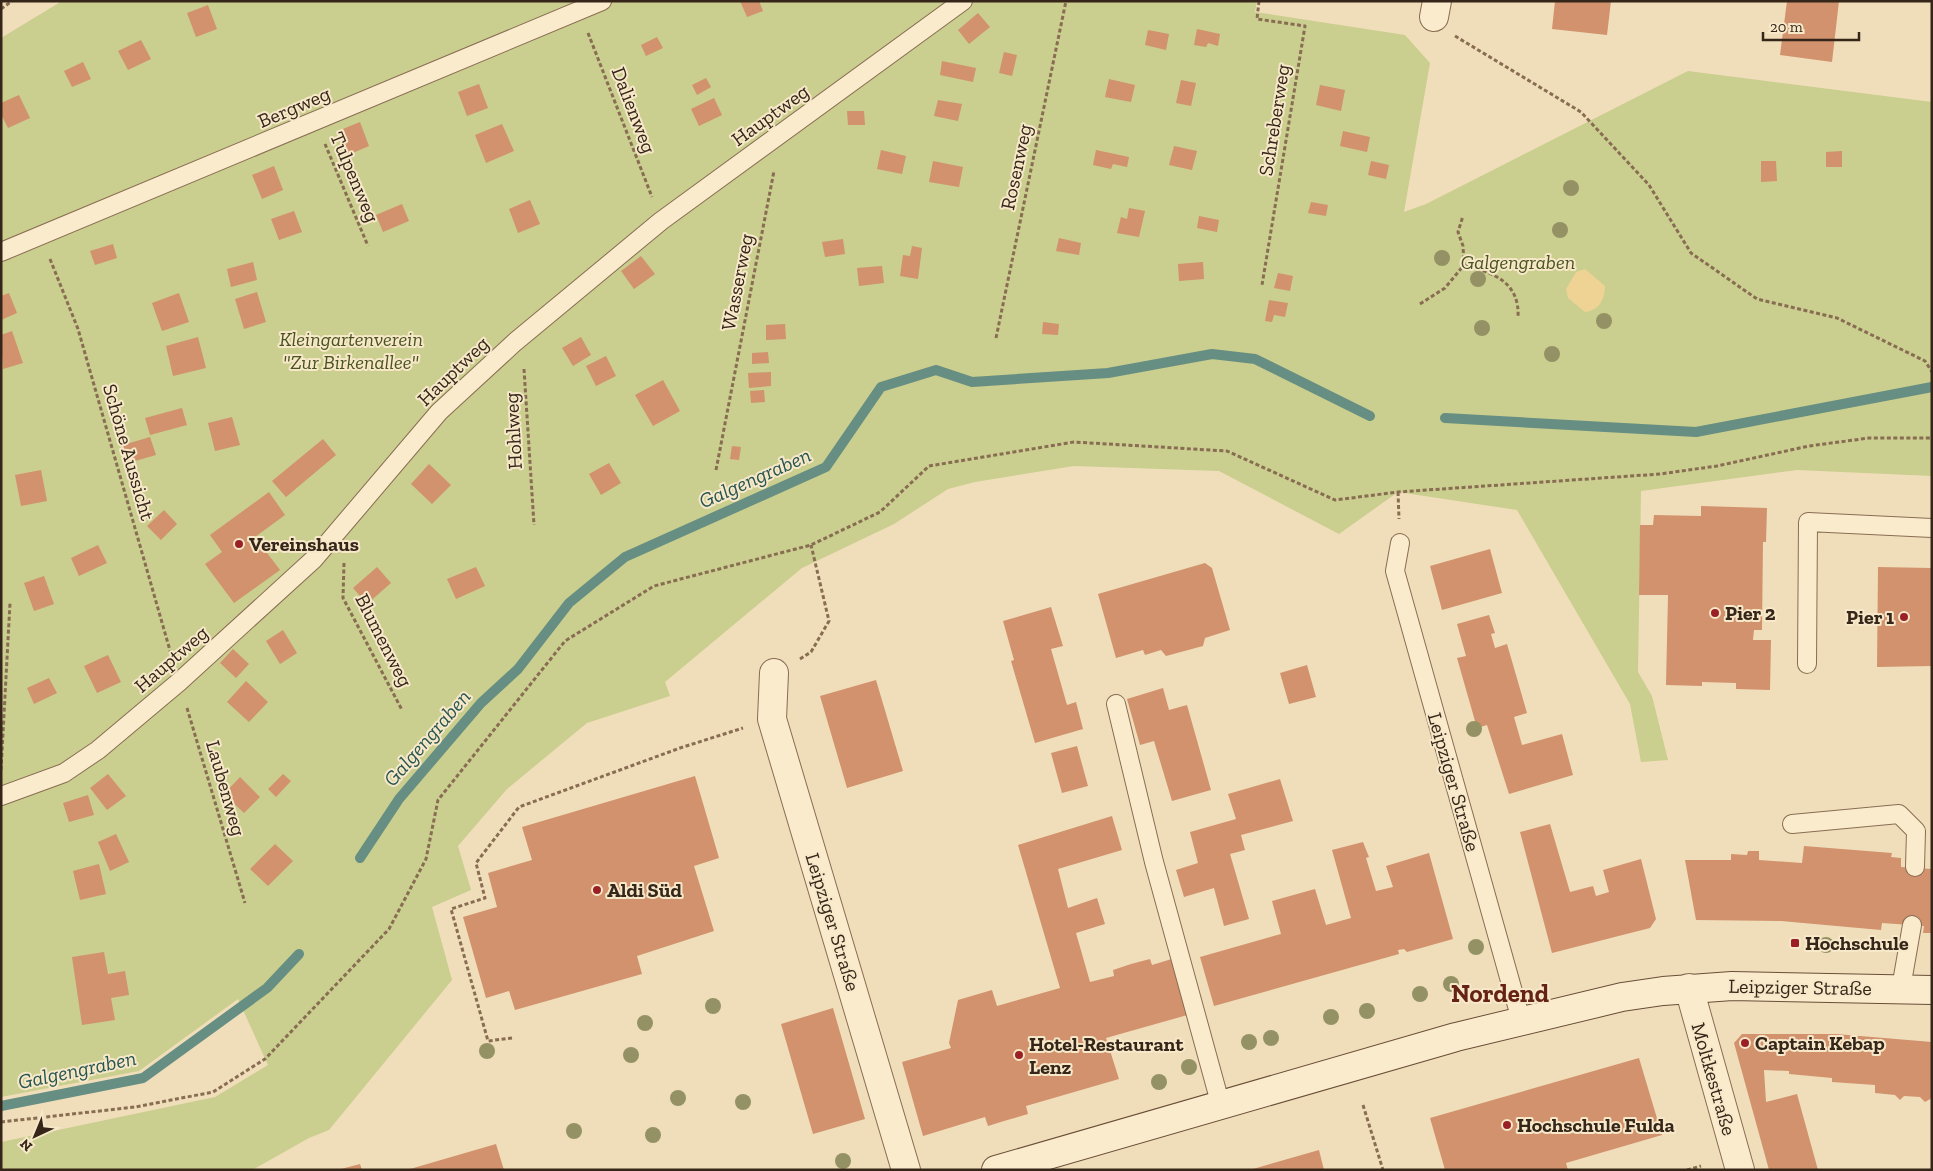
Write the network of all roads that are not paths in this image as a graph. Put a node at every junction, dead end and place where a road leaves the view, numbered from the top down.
1 (602, 1) edge
2 (963, 1) edge
3 (1, 252) edge
4 (1932, 528) edge
5 (1400, 543) dead end
6 (1807, 664) dead end
7 (774, 673) road end
8 (1116, 704) dead end
9 (1, 796) edge
10 (1792, 824) dead end
11 (1916, 867) dead end
12 (1912, 925) dead end
13 (1689, 988) junction
14 (1901, 988) junction
15 (1932, 990) edge
16 (1521, 1020) junction
17 (1221, 1106) junction
18 (906, 1170) edge
19 (996, 1170) edge
20 (1740, 1170) edge

1 - 3 lane, Bergweg
2 - 9 lane, Hauptweg
4 - 6 lane
5 - 16 lane, Leipziger Straße
7 - 18 main road, Leipziger Straße
8 - 17 lane
10 - 11 lane
12 - 14 lane
13 - 14 main road, Leipziger Straße
13 - 16 main road, Leipziger Straße
13 - 20 main road, Moltkestraße
14 - 15 main road, Leipziger Straße
16 - 17 main road, Leipziger Straße
17 - 19 main road, Leipziger Straße

